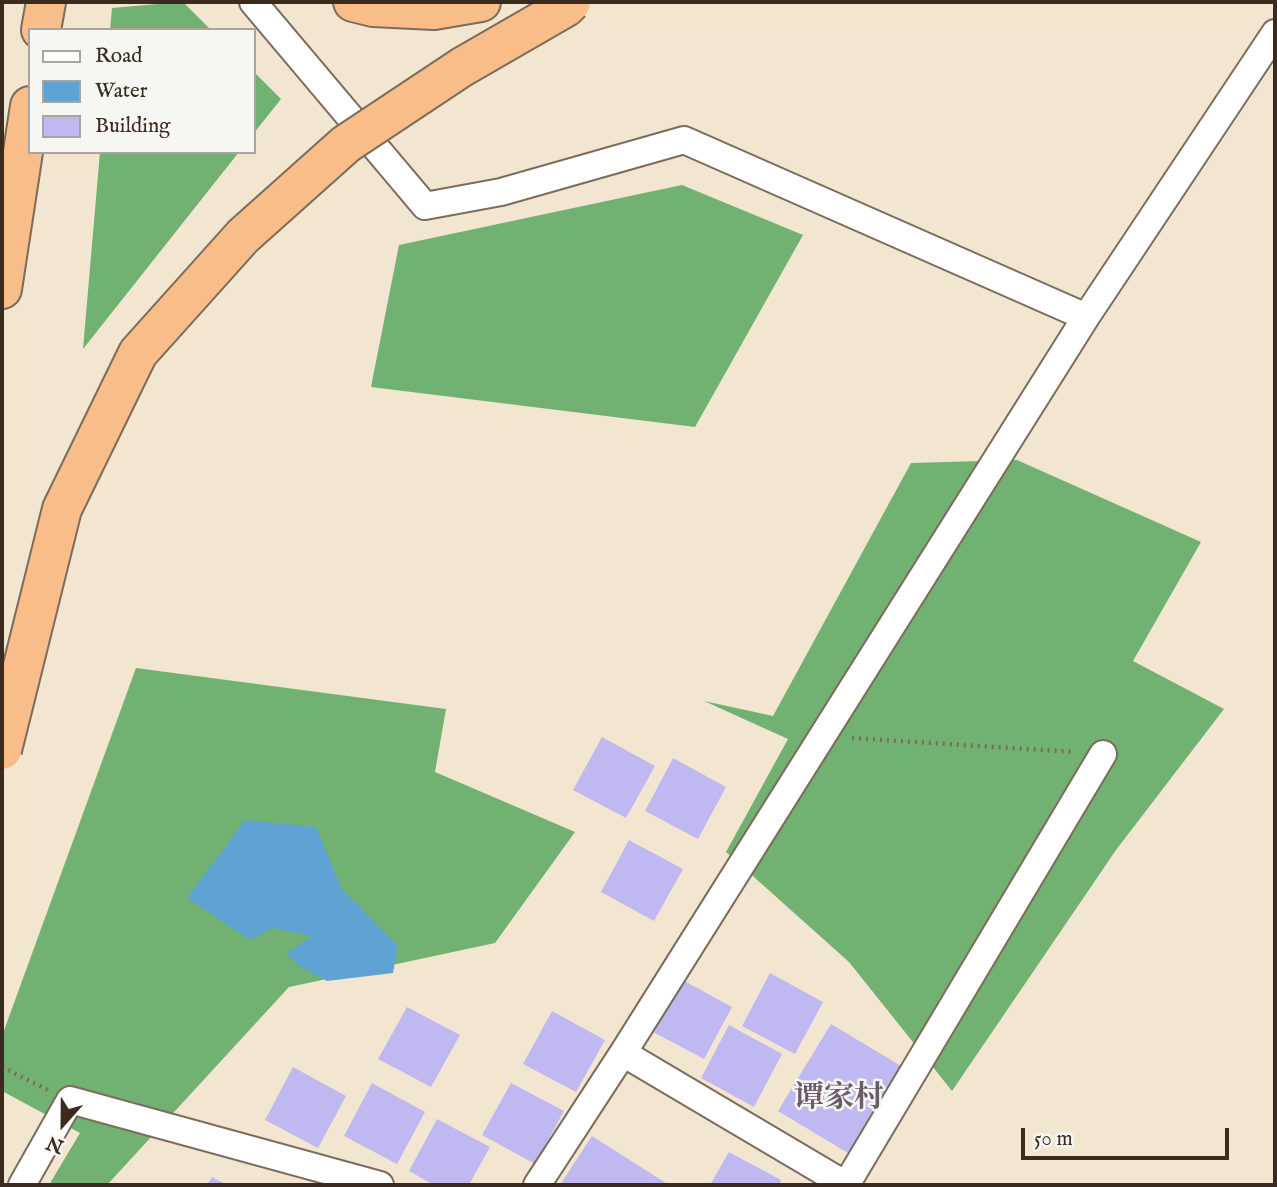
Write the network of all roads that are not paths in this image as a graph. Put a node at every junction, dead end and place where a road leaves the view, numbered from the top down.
1 (46, 2) edge
2 (253, 2) edge
3 (353, 2) edge
4 (481, 2) edge
5 (571, 2) edge
6 (41, 28) edge
7 (1275, 33) edge
8 (28, 119) edge
9 (2, 289) edge
10 (1086, 317) junction
11 (2, 750) edge
12 (1103, 754) road end
13 (624, 1053) junction
14 (22, 1185) edge
15 (380, 1185) edge
16 (537, 1185) edge
17 (846, 1185) edge

1 - 6 highway
2 - 10 street
3 - 4 highway
5 - 11 highway, bridge
7 - 10 street
8 - 9 highway
10 - 13 street
12 - 17 street
13 - 16 street
13 - 17 street
14 - 15 street

